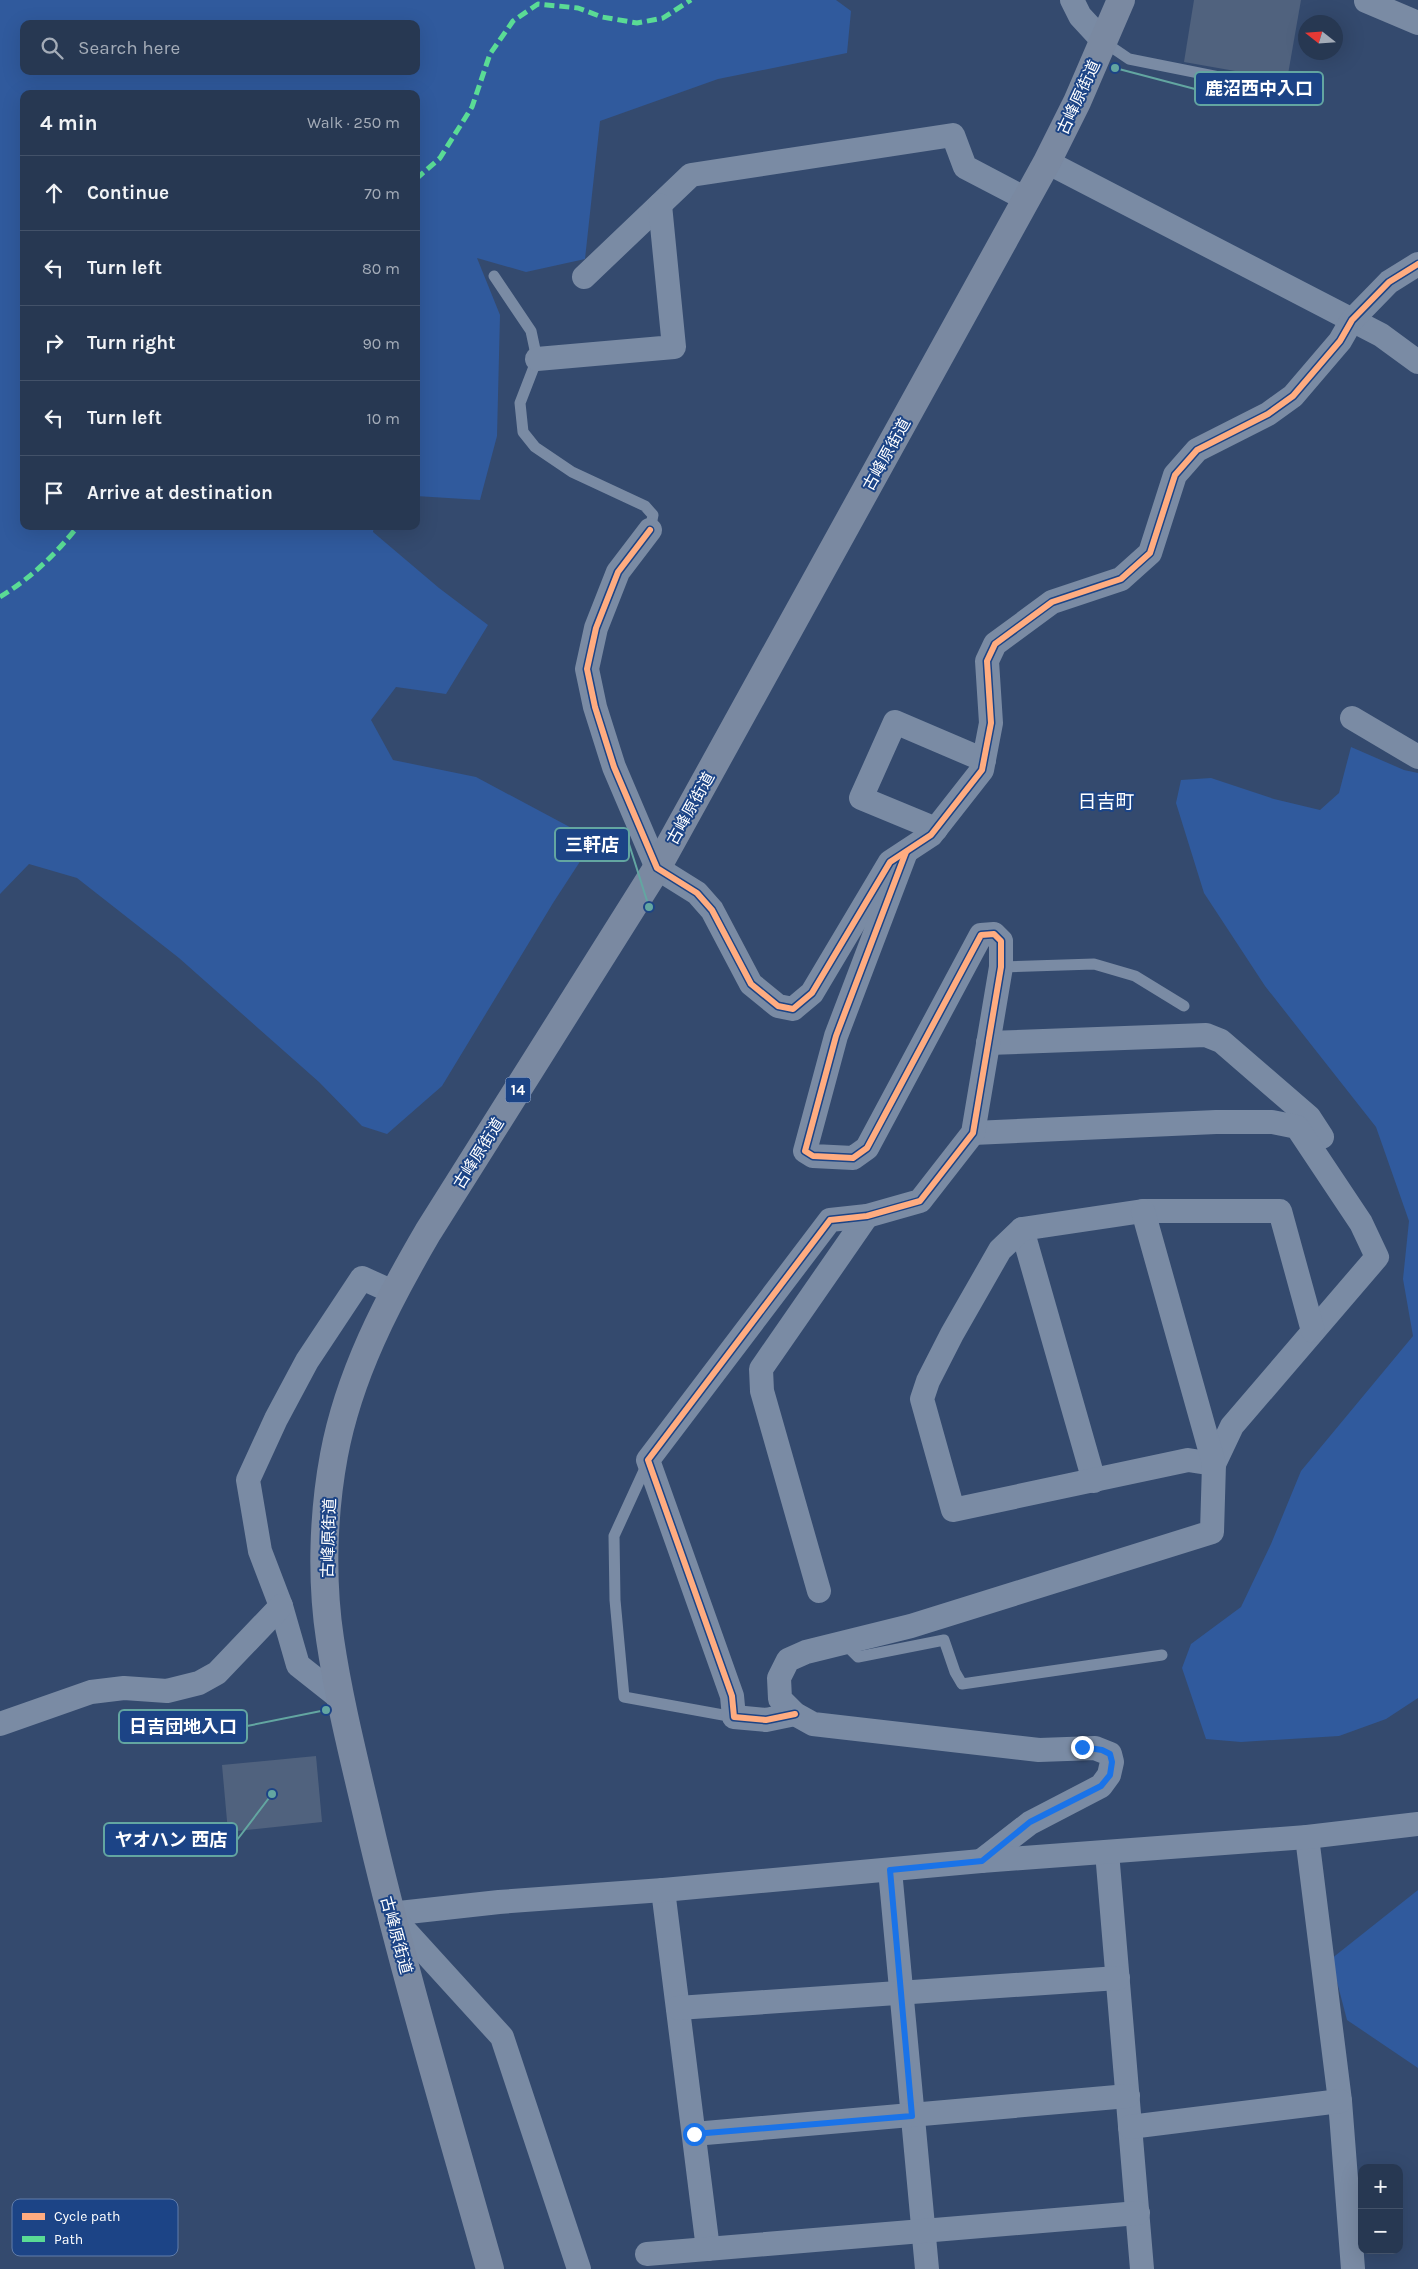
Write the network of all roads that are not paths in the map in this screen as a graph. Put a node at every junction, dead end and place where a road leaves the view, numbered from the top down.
1 (1072, 0) edge
2 (1121, 0) edge
3 (1366, 1) dead end
4 (1418, 23) edge
5 (1104, 42) junction
6 (1300, 100) dead end
7 (1047, 162) junction
8 (1026, 199) junction
9 (660, 205) junction
10 (1418, 264) edge
11 (494, 276) dead end
12 (584, 277) dead end
13 (1352, 320) junction
14 (537, 358) junction
15 (1418, 362) edge
16 (650, 530) joint
17 (1352, 718) dead end
18 (1418, 757) edge
19 (984, 760) junction
20 (936, 829) junction
21 (906, 852) junction
22 (657, 868) junction
23 (1001, 967) junction
24 (1184, 1006) dead end
25 (988, 1043) junction
26 (973, 1133) junction
27 (1143, 1211) junction
28 (1355, 1214) junction
29 (868, 1216) junction
30 (1022, 1229) junction
31 (393, 1292) junction
32 (1313, 1332) junction
33 (648, 1460) junction
34 (1214, 1464) junction
35 (1094, 1481) junction
36 (819, 1591) dead end
37 (281, 1606) junction
38 (844, 1643) junction
39 (1162, 1656) dead end
40 (341, 1700) junction
41 (795, 1714) junction
42 (734, 1717) junction
43 (0, 1724) edge
44 (1418, 1824) edge
45 (1307, 1837) junction
46 (1108, 1852) junction
47 (982, 1861) junction
48 (890, 1870) junction
49 (663, 1890) junction
50 (390, 1914) junction
51 (1118, 1978) junction
52 (901, 1993) junction
53 (678, 2008) junction
54 (1128, 2096) junction
55 (1340, 2101) junction
56 (912, 2116) junction
57 (1130, 2127) junction
58 (694, 2134) junction
59 (1138, 2213) junction
60 (923, 2232) junction
61 (708, 2249) junction
62 (647, 2254) dead end
63 (490, 2269) edge
64 (579, 2269) edge
65 (927, 2269) edge
66 (1142, 2269) edge
67 (1353, 2269) edge

1 - 5 street
2 - 5 main road, 古峰原街道 / 14
3 - 4 street
5 - 6 lane
5 - 7 main road, 古峰原街道 / 14
7 - 8 main road, 古峰原街道 / 14
7 - 13 street
8 - 9 street
8 - 22 main road, 古峰原街道 / 14
9 - 12 street
9 - 14 street
10 - 13 street
11 - 14 lane
13 - 15 street
13 - 19 street
14 - 16 lane
16 - 22 street
17 - 18 street
19 - 20 street
19 - 20 street
20 - 21 street
21 - 22 street
21 - 23 street
22 - 31 main road, 古峰原街道 / 14
23 - 24 lane
23 - 25 street
25 - 26 street
25 - 28 street
26 - 28 street
26 - 29 street
27 - 30 street
27 - 32 street
27 - 34 street
28 - 32 street
29 - 33 street
29 - 36 street
30 - 35 street
30 - 35 street
31 - 37 street
31 - 40 main road, 古峰原街道 / 14
32 - 34 street
33 - 42 street
33 - 42 lane
34 - 35 street
34 - 38 street
37 - 40 street
37 - 43 street
38 - 39 lane
38 - 41 street
40 - 50 main road, 古峰原街道 / 14
41 - 42 street
41 - 47 street
44 - 45 street
45 - 46 street
45 - 55 street
46 - 47 street
46 - 51 street
47 - 48 street
48 - 49 street
48 - 52 street
49 - 50 street
49 - 53 street
50 - 63 main road, 古峰原街道 / 14
50 - 64 street
51 - 52 street
51 - 54 street
52 - 53 street
52 - 56 street
53 - 58 street
54 - 56 street
54 - 57 street
55 - 57 street
55 - 67 street
56 - 58 street
56 - 60 street
57 - 59 street
58 - 61 street
59 - 60 street
59 - 66 street
60 - 61 street
60 - 65 street
61 - 62 street

